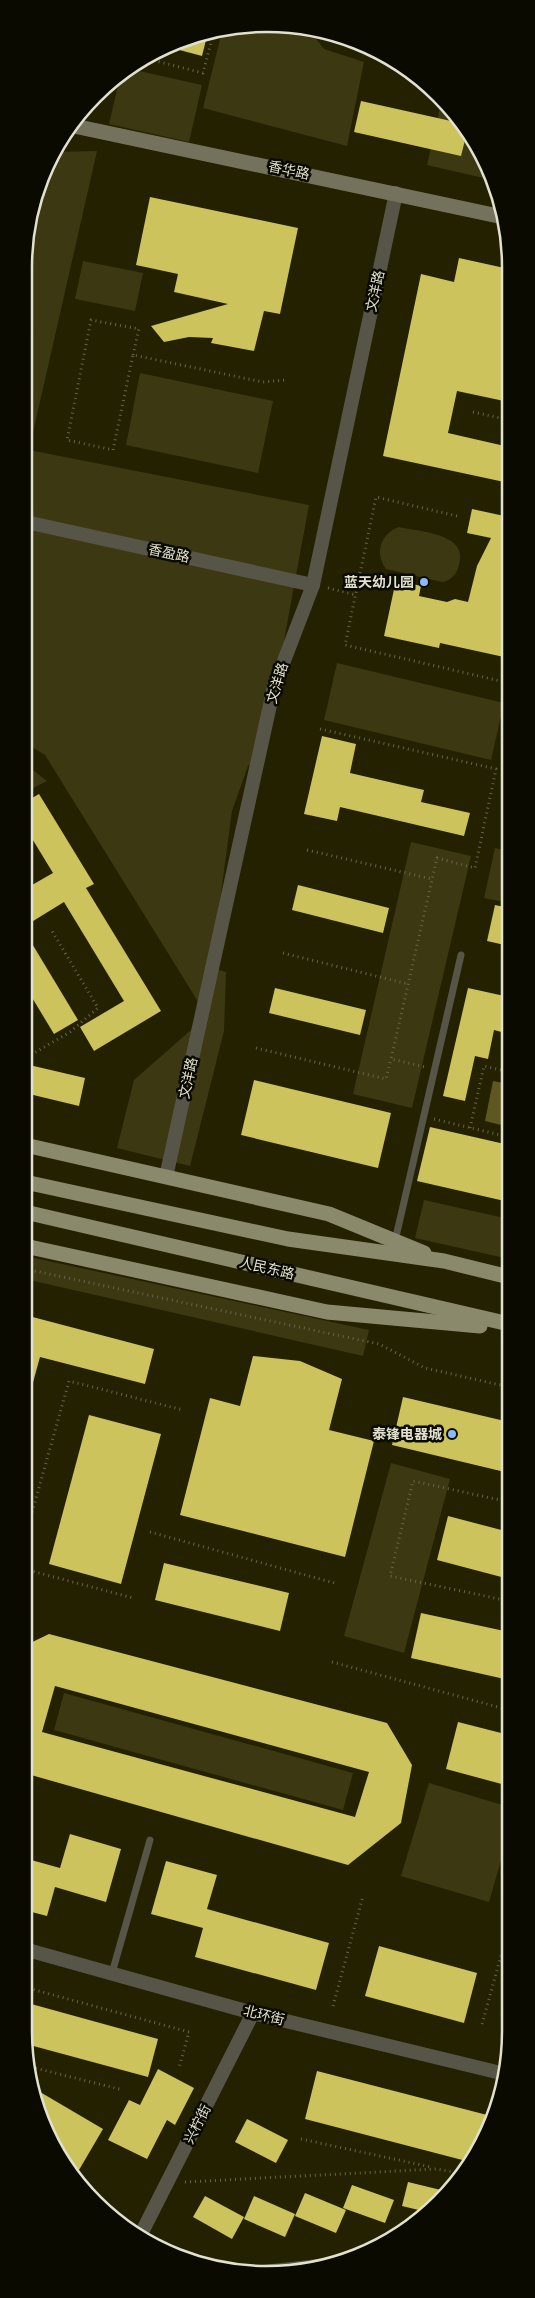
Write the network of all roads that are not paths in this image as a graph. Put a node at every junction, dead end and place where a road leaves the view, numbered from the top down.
1 (79, 127) edge
2 (396, 192) junction
3 (496, 215) edge
4 (32, 523) edge
5 (313, 585) junction
6 (461, 955) dead end
7 (32, 1141) edge
8 (32, 1146) edge
9 (53, 1151) junction
10 (166, 1177) junction
11 (32, 1184) edge
12 (32, 1214) edge
13 (395, 1241) junction
14 (32, 1248) edge
15 (444, 1262) junction
16 (502, 1275) edge
17 (502, 1324) edge
18 (502, 1325) edge
19 (150, 1840) dead end
20 (32, 1951) edge
21 (112, 1974) junction
22 (253, 2013) junction
23 (498, 2072) edge
24 (143, 2230) edge

1 - 2 street, 香华路
2 - 3 street, 香华路
2 - 5 street, 文洋路
4 - 5 street, 香盈路
5 - 10 street, 文洋路
6 - 13 lane
7 - 9 main road
8 - 9 main road
9 - 10 main road
10 - 13 main road
11 - 15 main road
12 - 17 main road, 人民东路
13 - 15 main road
14 - 18 main road
15 - 16 main road
19 - 21 lane
20 - 21 street, 北环街
21 - 22 street, 北环街
22 - 23 street, 北环街
22 - 24 street, 兴柠街

